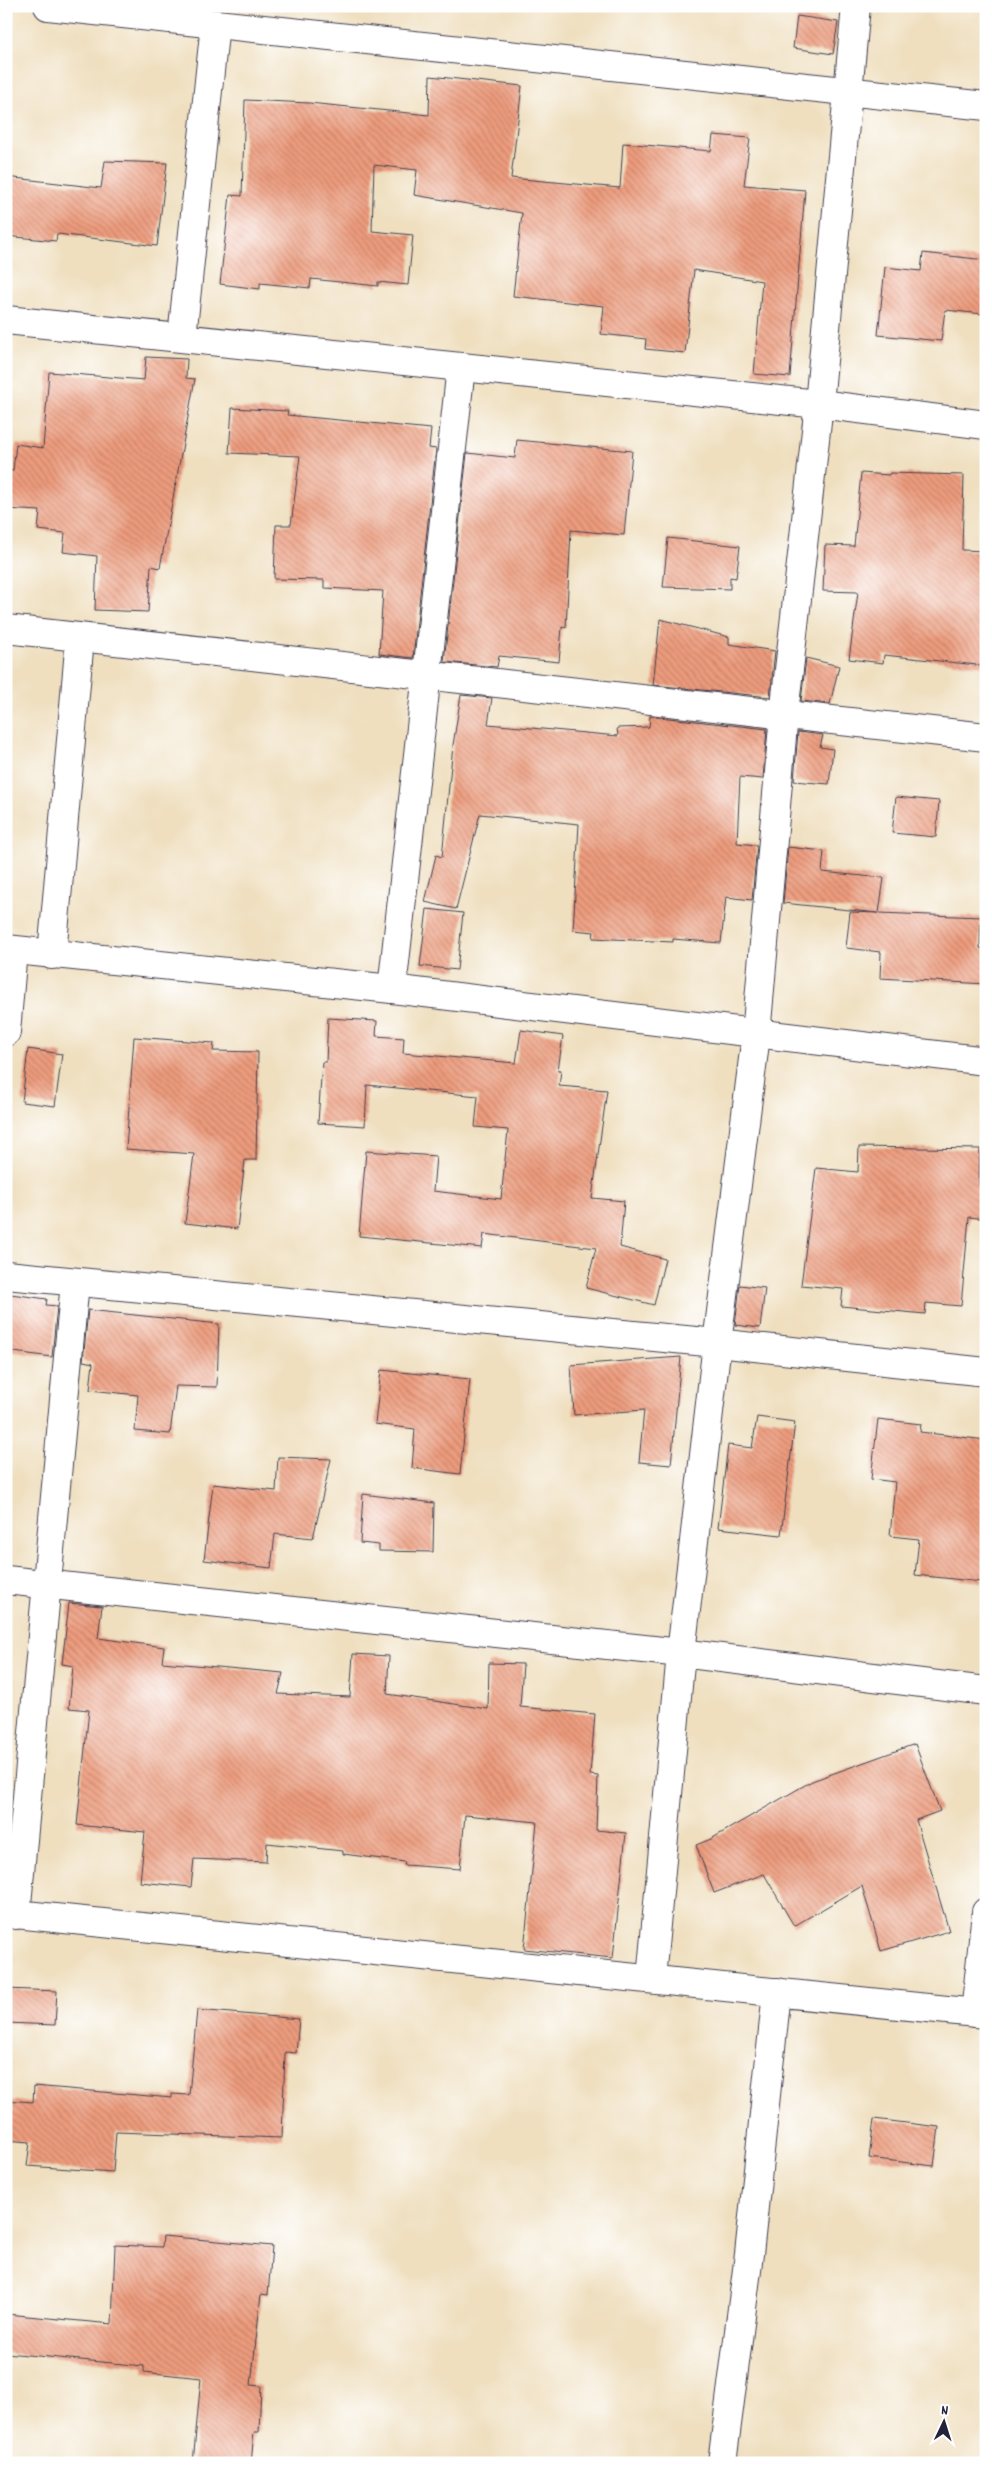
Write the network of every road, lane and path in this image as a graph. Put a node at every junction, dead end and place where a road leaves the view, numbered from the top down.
1 (48, 6) edge
2 (856, 6) edge
3 (112, 10) edge
4 (215, 24) junction
5 (846, 91) junction
6 (986, 106) edge
7 (6, 320) edge
8 (182, 337) junction
9 (461, 367) junction
10 (819, 404) junction
11 (986, 425) edge
12 (6, 630) edge
13 (80, 638) junction
14 (428, 676) junction
15 (784, 714) junction
16 (986, 738) edge
17 (10, 950) edge
18 (52, 955) junction
19 (392, 989) junction
20 (6, 1032) edge
21 (756, 1035) junction
22 (986, 1061) edge
23 (6, 1275) edge
24 (75, 1282) junction
25 (716, 1343) junction
26 (986, 1372) edge
27 (6, 1580) edge
28 (47, 1584) junction
29 (680, 1653) junction
30 (986, 1691) edge
31 (986, 1912) edge
32 (11, 1914) edge
33 (651, 1979) junction
34 (777, 1992) junction
35 (981, 2014) edge
36 (722, 2463) edge

1 - 3 street
2 - 5 street
3 - 4 street
4 - 5 street
4 - 8 street
5 - 6 street
5 - 10 street
7 - 8 street
8 - 9 street
9 - 10 street
9 - 14 street
10 - 11 street
10 - 15 street
12 - 13 street
13 - 14 street
13 - 18 street
14 - 15 street
14 - 19 street
15 - 16 street
15 - 21 street
17 - 18 street
17 - 20 street
18 - 19 street
19 - 21 street
21 - 22 street
21 - 25 street
23 - 24 street
24 - 25 street
24 - 28 street
25 - 26 street
25 - 29 street
27 - 28 street
28 - 29 street
28 - 32 street
29 - 30 street
29 - 33 street
31 - 35 street
32 - 33 street
33 - 34 street
34 - 35 street
34 - 36 street

